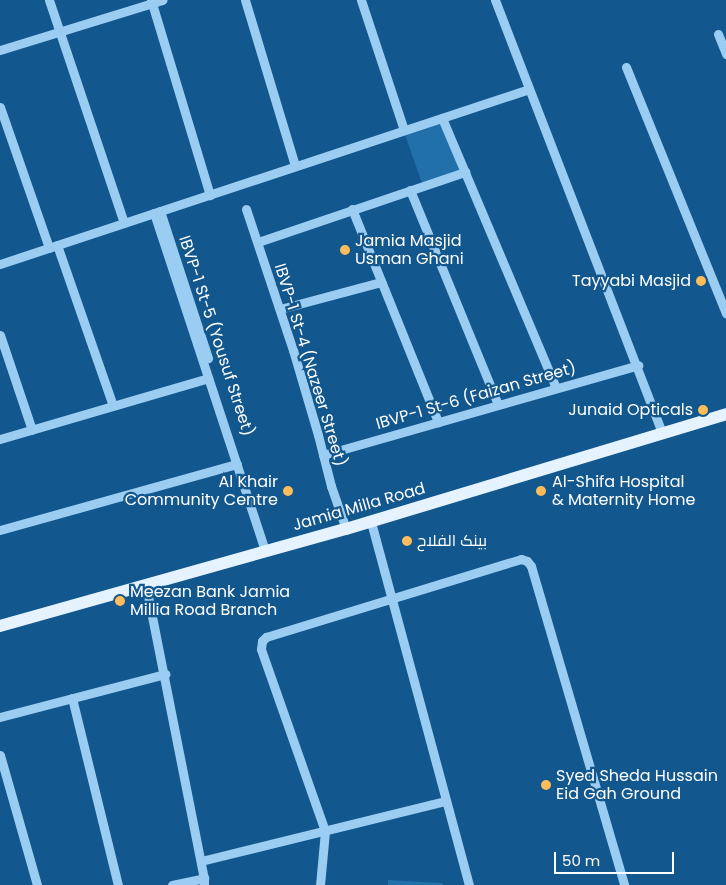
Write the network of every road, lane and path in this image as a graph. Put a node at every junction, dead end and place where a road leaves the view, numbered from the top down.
1 (49, 0) edge
2 (162, 0) edge
3 (245, 0) edge
4 (361, 0) edge
5 (495, 0) edge
6 (152, 2) edge
7 (59, 30) junction
8 (718, 34) dead end
9 (0, 50) edge
10 (726, 54) edge
11 (626, 67) dead end
12 (528, 89) junction
13 (0, 107) edge
14 (442, 118) junction
15 (404, 130) junction
16 (295, 166) junction
17 (465, 172) junction
18 (410, 190) junction
19 (210, 194) junction
20 (246, 209) dead end
21 (352, 209) junction
22 (157, 212) junction
23 (124, 223) junction
24 (258, 242) junction
25 (53, 246) junction
26 (0, 264) edge
27 (381, 282) junction
28 (280, 310) junction
29 (726, 313) edge
30 (0, 335) edge
31 (638, 365) junction
32 (548, 370) junction
33 (208, 378) junction
34 (556, 388) junction
35 (498, 405) junction
36 (113, 406) junction
37 (726, 414) edge
38 (438, 422) junction
39 (32, 430) junction
40 (662, 432) junction
41 (0, 439) edge
42 (323, 455) junction
43 (240, 467) junction
44 (371, 522) junction
45 (346, 529) junction
46 (0, 530) edge
47 (265, 551) junction
48 (146, 586) junction
49 (391, 598) junction
50 (0, 626) edge
51 (165, 674) junction
52 (72, 698) junction
53 (0, 717) edge
54 (0, 755) edge
55 (446, 801) junction
56 (325, 831) junction
57 (201, 861) junction
58 (204, 881) edge
59 (38, 885) edge
60 (118, 885) edge
61 (172, 885) edge
62 (320, 885) edge
63 (469, 885) edge
64 (624, 885) edge

1 - 7 street
2 - 6 street
3 - 16 street
4 - 15 street
5 - 12 street
6 - 7 street
6 - 19 street
7 - 9 street
7 - 23 street
8 - 10 street
11 - 29 street
12 - 14 street
12 - 31 street
13 - 25 street
14 - 15 street
14 - 17 street
14 - 32 street
15 - 16 street
16 - 19 street
17 - 18 street
17 - 32 street
18 - 21 street
18 - 35 street
19 - 22 street
20 - 24 street, IBVP-1 St-4 (Nazeer Street)
21 - 24 street
21 - 27 street
22 - 23 street
22 - 33 street
22 - 43 street, IBVP-1 St-5 (Yousuf Street)
23 - 25 street
24 - 28 street, IBVP-1 St-4 (Nazeer Street)
25 - 26 street
25 - 36 street
27 - 28 street
27 - 38 street
28 - 42 street, IBVP-1 St-4 (Nazeer Street)
30 - 39 street
31 - 34 street, IBVP-1 St-6 (Faizan Street)
31 - 40 street
32 - 34 street
33 - 36 street
33 - 43 street
34 - 35 street, IBVP-1 St-6 (Faizan Street)
35 - 38 street, IBVP-1 St-6 (Faizan Street)
36 - 39 street
37 - 40 main road, Jamia Milla Road
38 - 42 street, IBVP-1 St-6 (Faizan Street)
39 - 41 street
40 - 44 main road, Jamia Milla Road
42 - 45 street, IBVP-1 St-4 (Nazeer Street)
43 - 46 street
43 - 47 street
44 - 45 main road, Jamia Milla Road
44 - 49 street
45 - 47 main road, Jamia Milla Road
47 - 48 main road, Jamia Milla Road
48 - 50 main road, Jamia Milla Road
48 - 51 street
49 - 55 street
49 - 56 street
49 - 64 street
51 - 52 street
51 - 57 street
52 - 53 street
52 - 60 street
54 - 59 street
55 - 56 street
55 - 63 street
56 - 57 street
56 - 62 street
57 - 58 street
58 - 61 street

